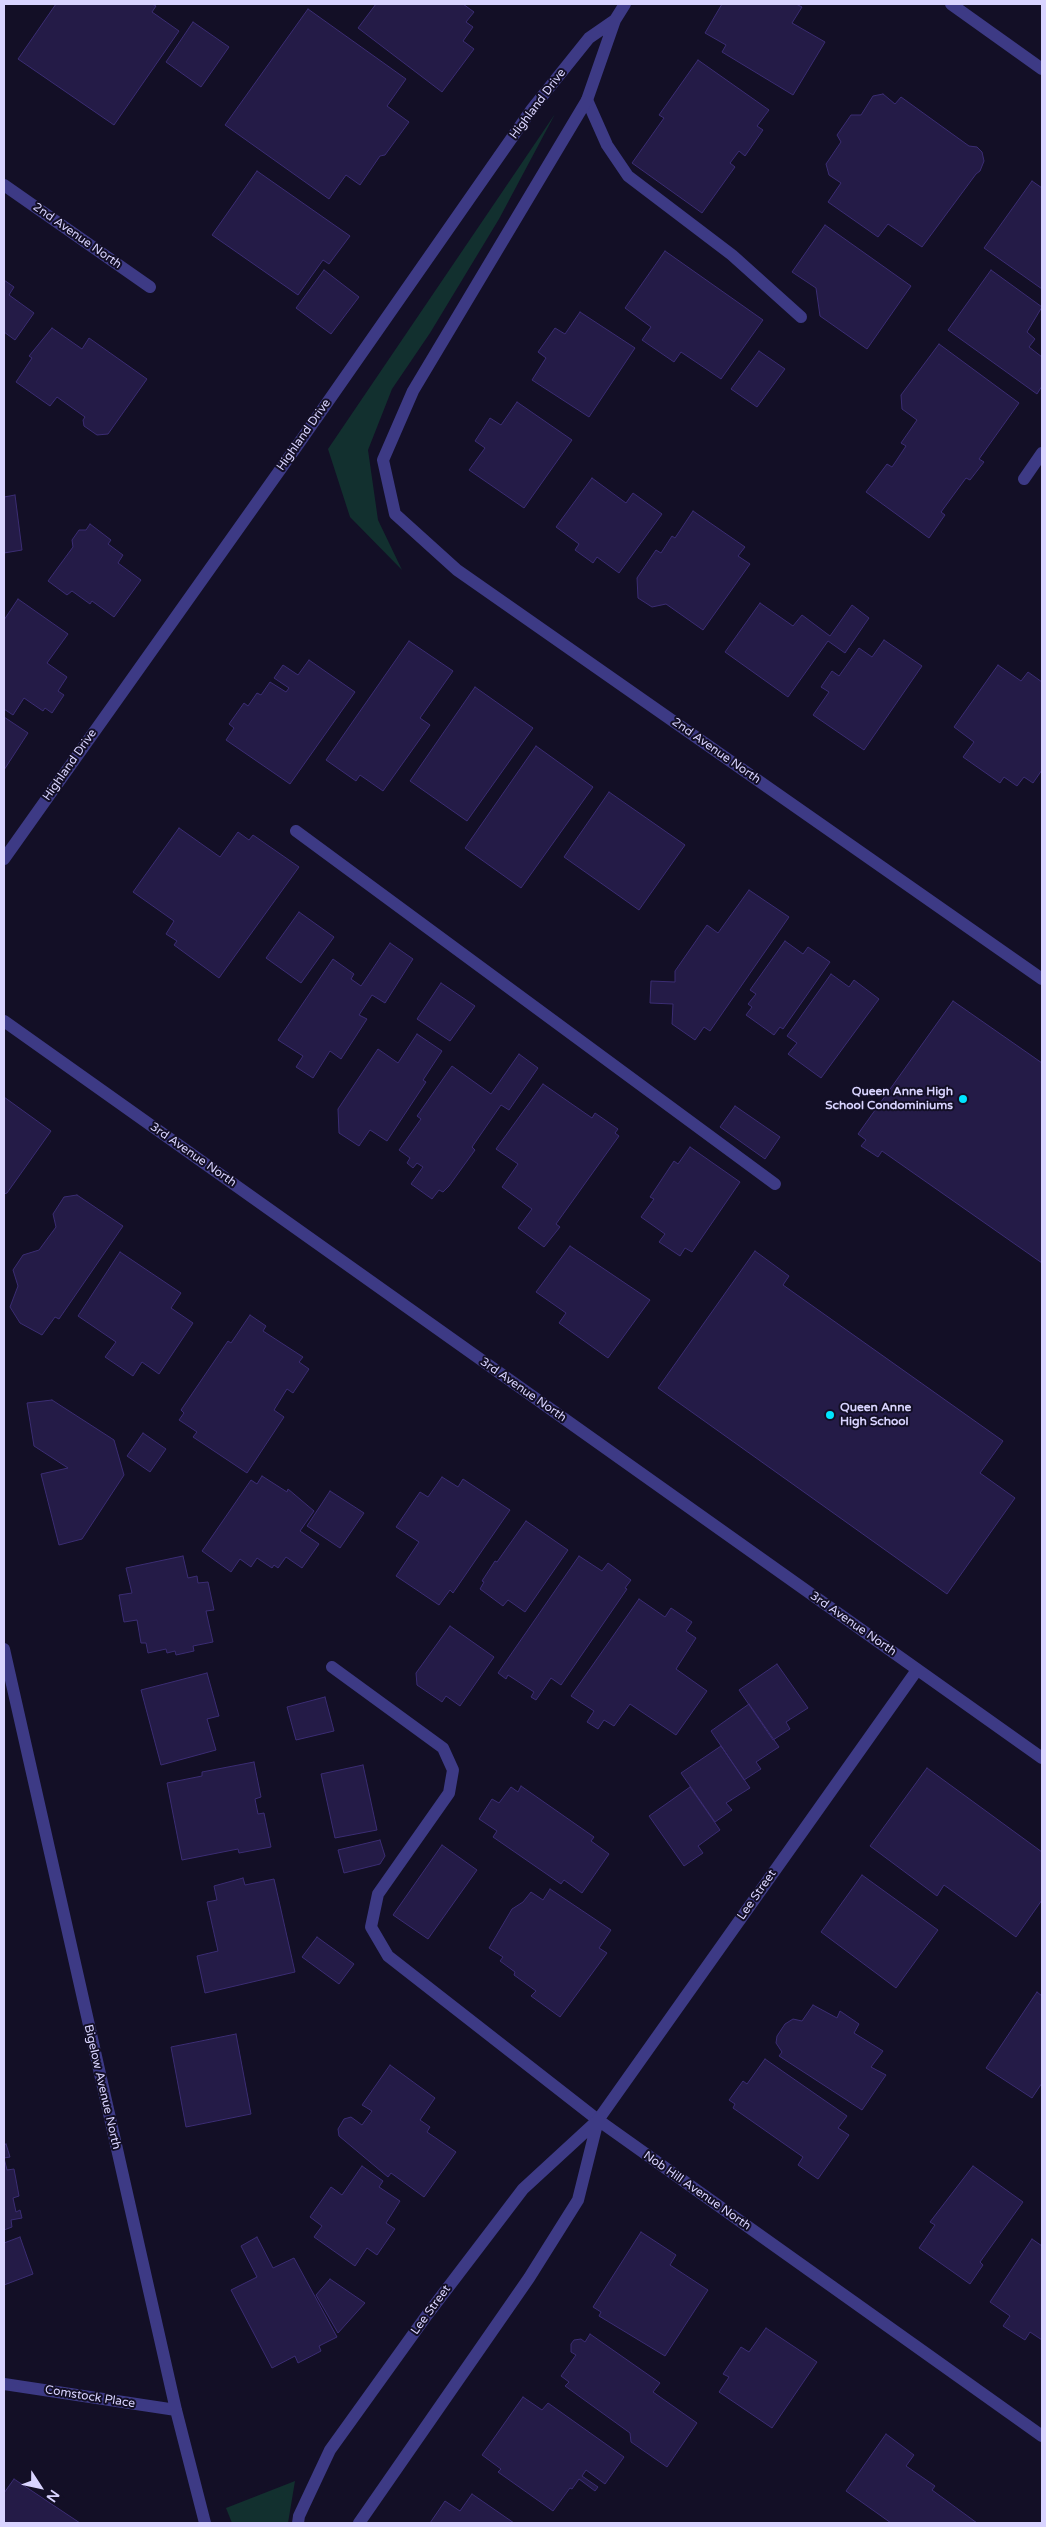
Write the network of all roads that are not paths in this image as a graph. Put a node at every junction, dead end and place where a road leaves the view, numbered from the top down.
1 (625, 4) edge
2 (951, 4) edge
3 (615, 20) junction
4 (1042, 69) edge
5 (587, 100) junction
6 (4, 185) edge
7 (150, 287) dead end
8 (801, 317) dead end
9 (1042, 453) edge
10 (1024, 479) dead end
11 (395, 514) joint
12 (296, 831) dead end
13 (4, 859) edge
14 (1042, 963) edge
15 (1038, 977) edge
16 (4, 1021) edge
17 (775, 1184) dead end
18 (4, 1649) edge
19 (332, 1667) dead end
20 (917, 1670) junction
21 (1042, 1758) edge
22 (598, 2120) junction
23 (4, 2384) edge
24 (176, 2410) junction
25 (1042, 2436) edge
26 (205, 2523) edge
27 (298, 2523) edge
28 (359, 2523) edge

1 - 3 street, Highland Drive
2 - 4 street
3 - 5 street, Highland Drive
3 - 13 street, Highland Drive
5 - 8 street
5 - 11 street, Highland Drive
6 - 7 street, 2nd Avenue North
9 - 10 street
11 - 15 street, 2nd Avenue North
12 - 17 street
14 - 15 street
16 - 20 street, 3rd Avenue North
18 - 24 street, Bigelow Avenue North
19 - 22 street, Nob Hill Avenue North
20 - 21 street, 3rd Avenue North
20 - 22 street, Lee Street
22 - 25 street, Nob Hill Avenue North
22 - 27 street, Lee Street
22 - 28 street, Lee Street
23 - 24 street, Comstock Place
24 - 26 street, Bigelow Avenue North

